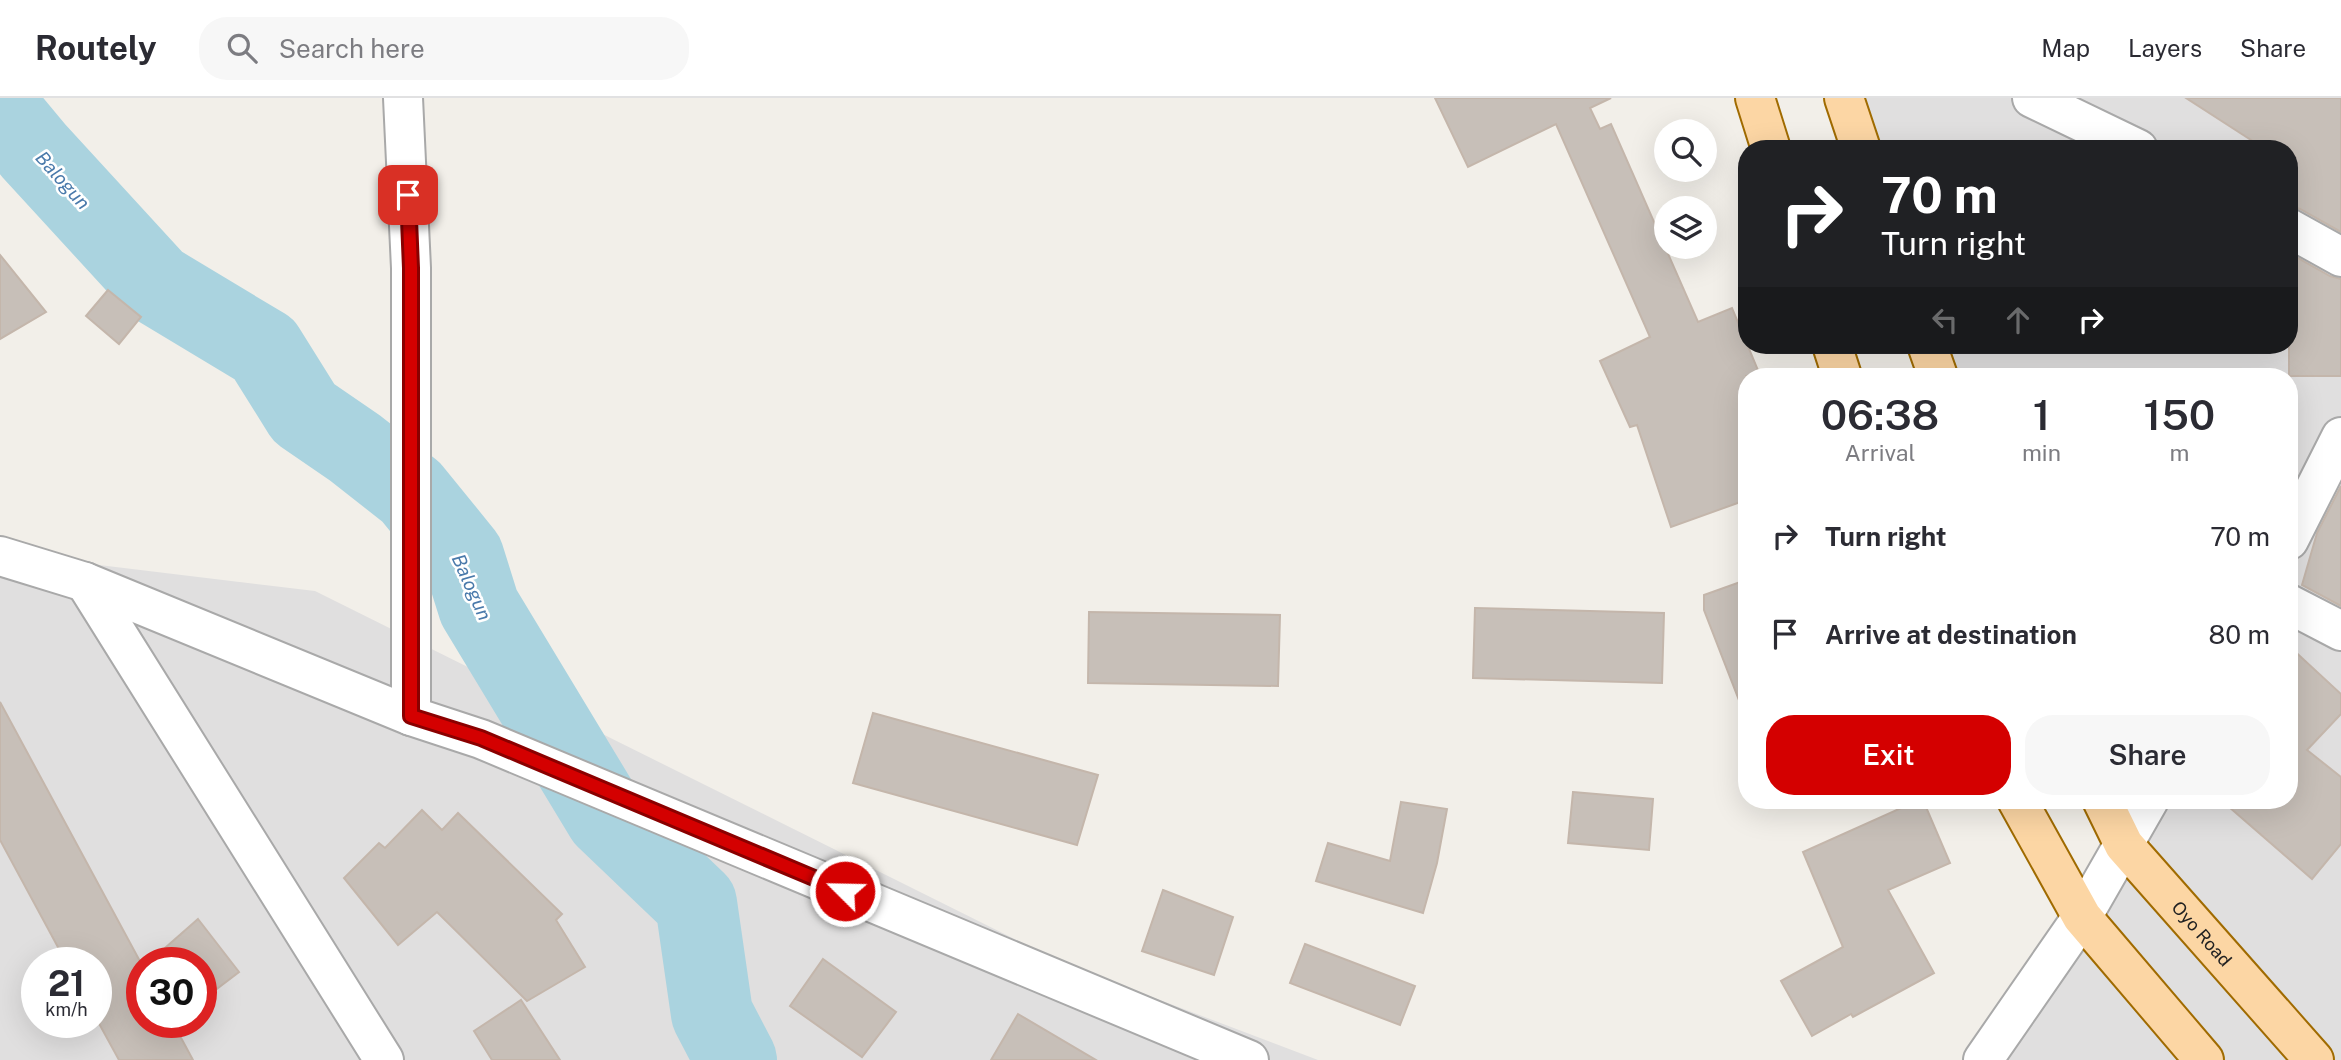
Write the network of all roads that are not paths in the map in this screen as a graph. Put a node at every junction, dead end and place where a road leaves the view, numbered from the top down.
1 (403, 98) edge
2 (1755, 98) edge
3 (1844, 98) edge
4 (2032, 98) edge
5 (1767, 140) edge
6 (1858, 140) edge
7 (2119, 140) edge
8 (2298, 233) edge
9 (2341, 257) edge
10 (2341, 437) edge
11 (2298, 522) edge
12 (0, 556) edge
13 (85, 582) junction
14 (2298, 609) edge
15 (2341, 631) edge
16 (411, 716) junction
17 (2022, 809) edge
18 (2106, 809) edge
19 (2144, 809) edge
20 (2124, 845) junction
21 (2082, 917) junction
22 (384, 1060) edge
23 (1249, 1060) edge
24 (1983, 1060) edge
25 (2204, 1060) edge
26 (2314, 1060) edge

1 - 16 street
2 - 5 main road
3 - 6 main road
4 - 7 street
8 - 9 street
10 - 11 street
12 - 13 street
13 - 16 street
13 - 22 street
14 - 15 street
16 - 23 street
17 - 21 main road
18 - 20 main road, Oyo Road
19 - 20 street
20 - 21 street
20 - 26 main road, Oyo Road
21 - 24 street
21 - 25 main road

